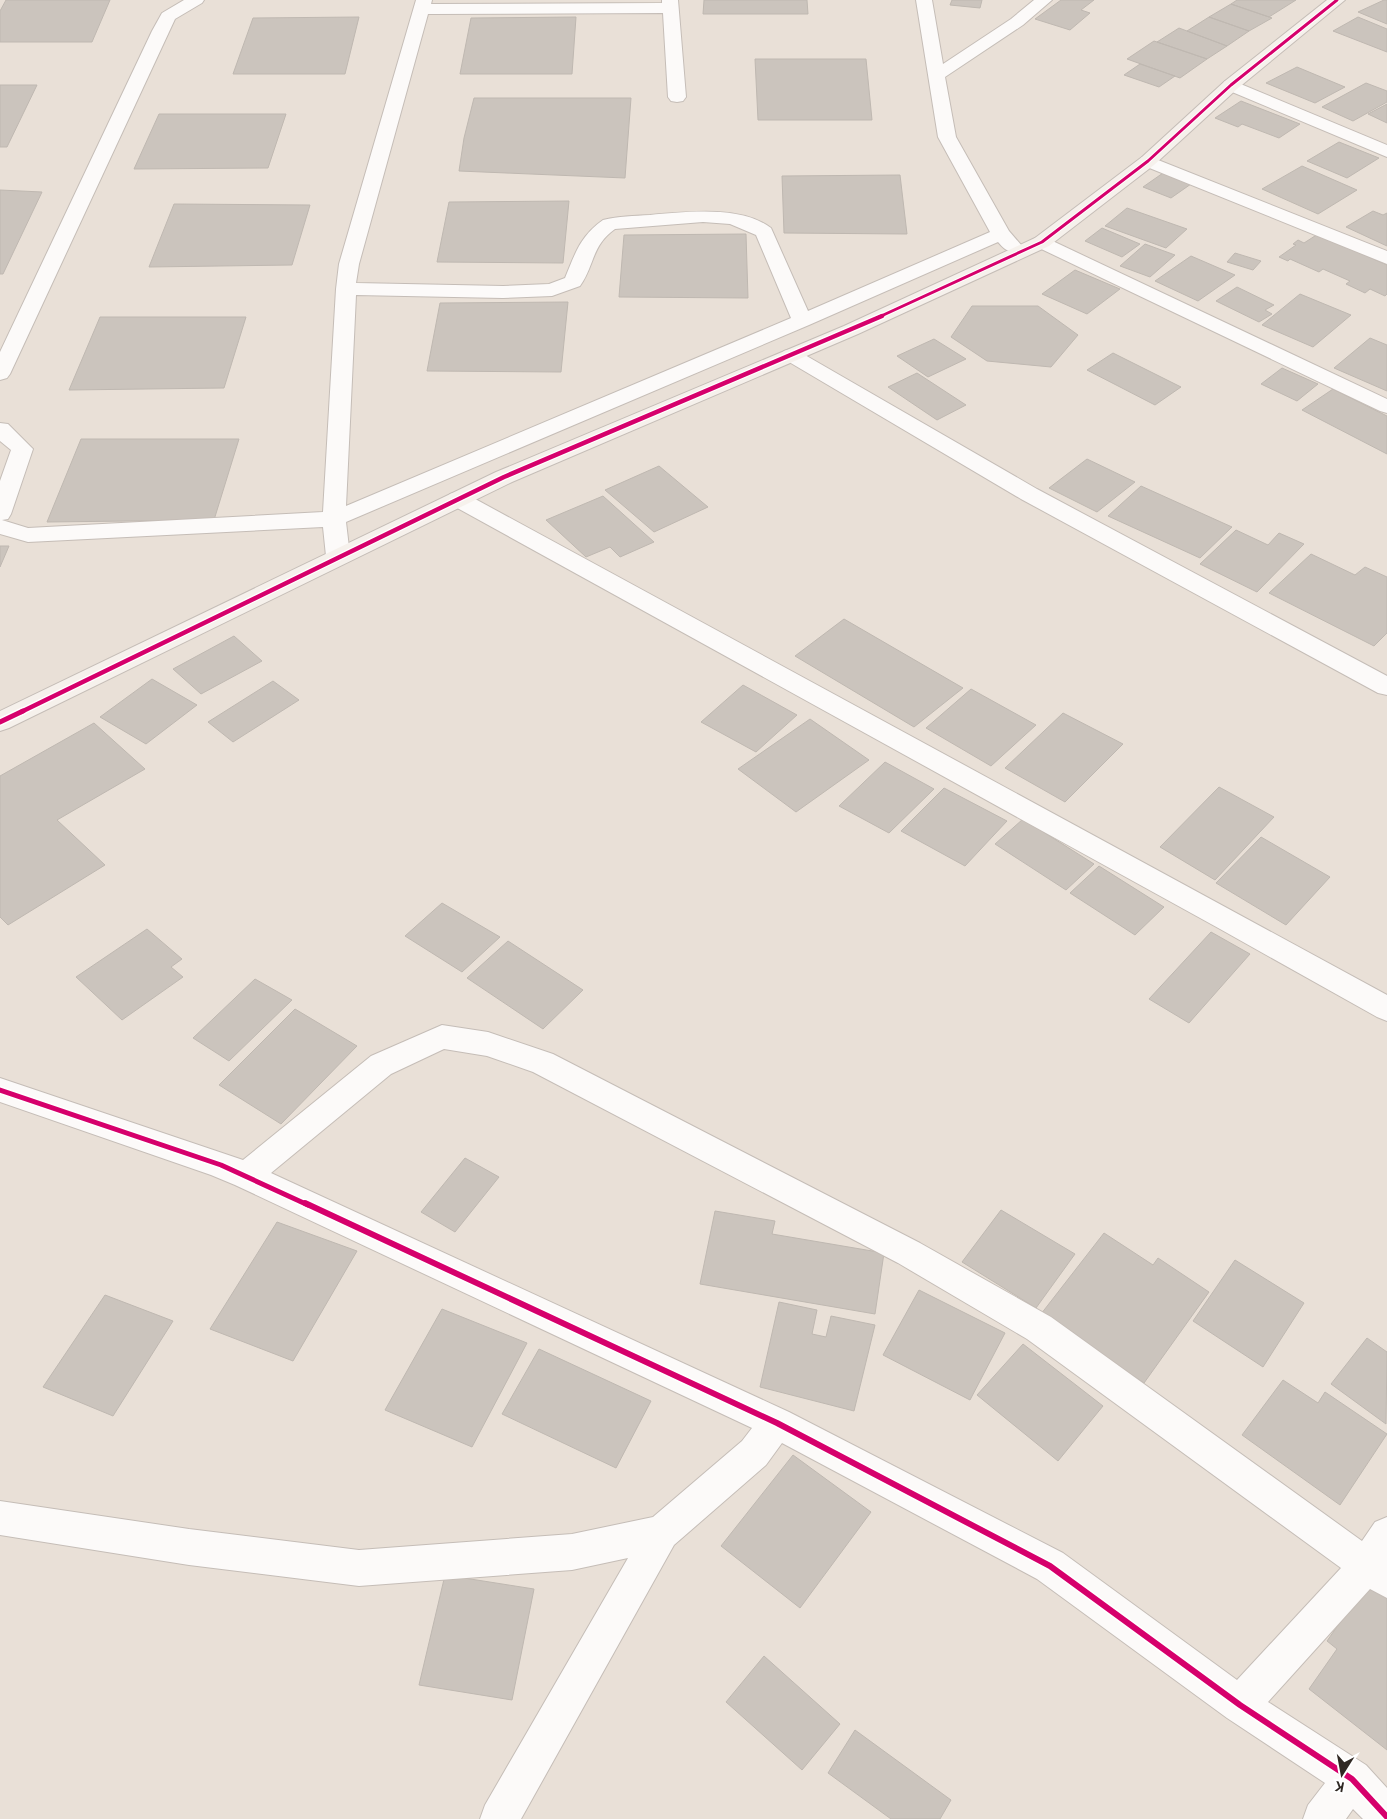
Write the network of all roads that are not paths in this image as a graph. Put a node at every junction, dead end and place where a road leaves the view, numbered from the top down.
1 (196, 0) edge
2 (924, 0) edge
3 (1044, 0) edge
4 (1337, 0) edge
5 (671, 4) edge
6 (423, 5) edge
7 (936, 76) junction
8 (1231, 85) junction
9 (677, 97) dead end
10 (1387, 152) edge
11 (1148, 161) junction
12 (1001, 234) junction
13 (1042, 242) junction
14 (1018, 253) junction
15 (1387, 258) edge
16 (346, 289) junction
17 (802, 322) junction
18 (791, 355) junction
19 (0, 374) edge
20 (1387, 407) edge
21 (0, 429) edge
22 (458, 499) junction
23 (0, 514) edge
24 (334, 519) junction
25 (0, 527) edge
26 (338, 556) junction
27 (1387, 687) edge
28 (0, 722) edge
29 (1387, 1009) edge
30 (0, 1090) edge
31 (246, 1176) junction
32 (777, 1423) junction
33 (0, 1518) edge
34 (662, 1533) junction
35 (1387, 1534) edge
36 (1377, 1573) edge
37 (1240, 1705) junction
38 (1352, 1779) junction
39 (1387, 1817) edge
40 (499, 1819) edge
41 (1322, 1819) edge

1 - 19 street
2 - 7 street
3 - 7 street
4 - 8 street
5 - 6 street
5 - 9 street
6 - 16 street
7 - 12 street
8 - 10 street
8 - 11 street
11 - 13 street
11 - 15 street
12 - 14 street
12 - 17 street
13 - 14 street
13 - 20 street
14 - 18 street
16 - 17 street
16 - 24 street
17 - 24 street
18 - 22 street
18 - 27 street
21 - 23 street
22 - 26 street
22 - 29 street
24 - 25 street
24 - 26 street
26 - 28 street
30 - 31 street
31 - 32 street
31 - 36 street
32 - 34 street
32 - 37 street
33 - 34 street
34 - 40 street
35 - 36 street
36 - 37 street
37 - 38 street
38 - 39 street
38 - 41 street

